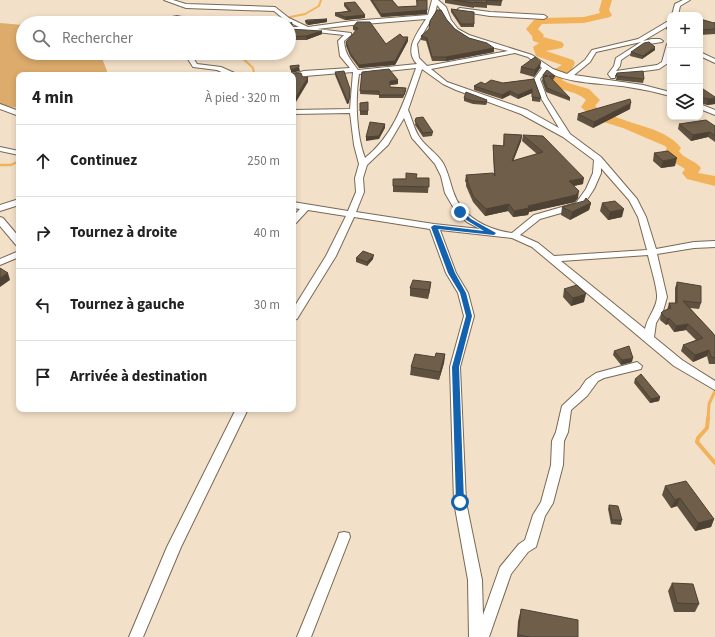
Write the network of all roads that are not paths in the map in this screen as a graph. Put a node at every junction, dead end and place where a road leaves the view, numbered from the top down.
1 (167, 0) edge
2 (435, 0) edge
3 (687, 0) edge
4 (196, 7) junction
5 (444, 8) junction
6 (675, 12) edge
7 (200, 16) edge
8 (283, 16) edge
9 (429, 17) junction
10 (544, 17) dead end
11 (296, 24) edge
12 (667, 24) edge
13 (296, 29) edge
14 (307, 29) junction
15 (648, 34) junction
16 (660, 41) junction
17 (667, 43) edge
18 (669, 48) edge
19 (515, 51) junction
20 (703, 55) edge
21 (191, 60) edge
22 (715, 61) edge
23 (422, 66) junction
24 (546, 67) junction
25 (355, 71) junction
26 (225, 72) edge
27 (296, 74) edge
28 (611, 74) junction
29 (569, 76) junction
30 (615, 83) junction
31 (667, 93) edge
32 (0, 106) edge
33 (703, 107) edge
34 (404, 109) junction
35 (355, 111) junction
36 (296, 112) edge
37 (16, 113) edge
38 (715, 113) edge
39 (566, 135) junction
40 (0, 149) edge
41 (16, 152) edge
42 (598, 159) junction
43 (363, 164) junction
44 (16, 203) edge
45 (296, 205) edge
46 (307, 206) junction
47 (0, 208) edge
48 (351, 214) junction
49 (296, 218) edge
50 (0, 220) edge
51 (434, 227) junction
52 (494, 233) junction
53 (514, 236) junction
54 (16, 239) edge
55 (715, 244) edge
56 (652, 252) junction
57 (16, 255) edge
58 (552, 259) junction
59 (0, 262) edge
60 (296, 312) edge
61 (649, 338) junction
62 (637, 366) dead end
63 (712, 385) edge
64 (241, 412) edge
65 (344, 537) dead end
66 (136, 637) edge
67 (304, 637) edge
68 (476, 637) edge
69 (482, 637) edge

1 - 4 street
2 - 5 street
2 - 9 street
3 - 6 street
4 - 7 street
4 - 8 street
5 - 10 street
5 - 19 street
9 - 14 street
9 - 23 street
11 - 14 street
12 - 15 street
13 - 14 street
14 - 25 street
15 - 16 street
15 - 29 street
16 - 17 street
16 - 28 street
18 - 28 street
19 - 23 street
19 - 24 street
20 - 22 street
21 - 26 street
23 - 25 street
23 - 34 street
23 - 39 street
24 - 29 street
24 - 39 street
25 - 27 street
25 - 35 street
28 - 30 street
29 - 30 street
30 - 31 street
32 - 37 street
33 - 38 street
34 - 43 street
34 - 52 street
35 - 36 street
35 - 43 street
39 - 42 street
40 - 41 street
42 - 53 street
42 - 56 street
43 - 48 street
44 - 47 street
45 - 46 street
46 - 48 street
46 - 49 street
48 - 51 street
48 - 60 street
50 - 54 street
51 - 52 street
51 - 68 street
52 - 53 street
53 - 58 street
55 - 56 street
56 - 58 street
56 - 61 street
57 - 59 street
58 - 61 street
61 - 63 street
62 - 69 street
64 - 66 street
65 - 67 street

